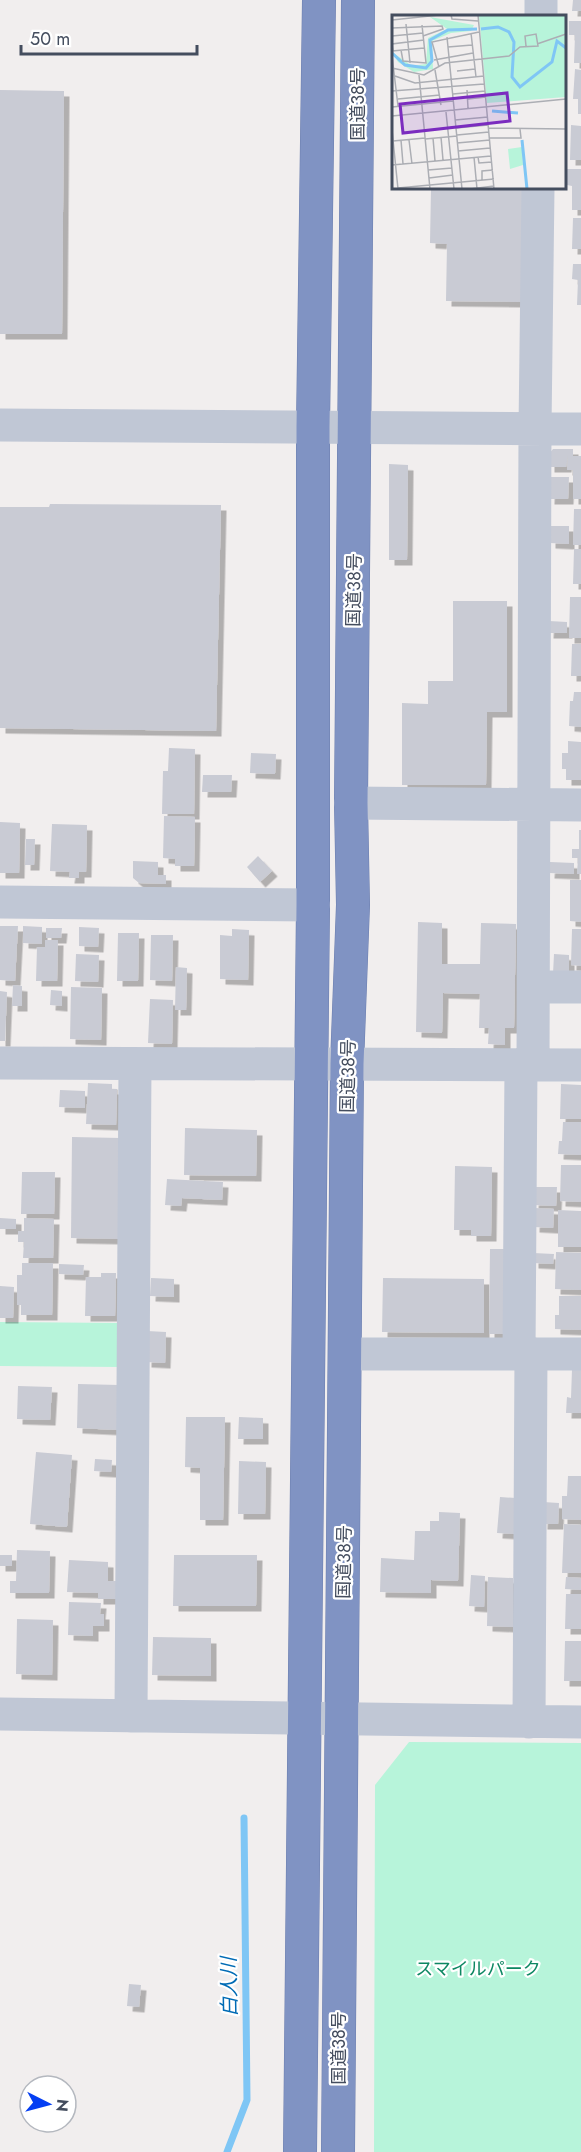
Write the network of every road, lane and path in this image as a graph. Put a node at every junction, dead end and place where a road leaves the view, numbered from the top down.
1 (319, 0) edge
2 (358, 0) edge
3 (538, 189) edge
4 (0, 425) edge
5 (313, 427) junction
6 (356, 427) junction
7 (535, 428) junction
8 (581, 429) edge
9 (351, 803) junction
10 (535, 804) junction
11 (581, 805) edge
12 (0, 902) edge
13 (313, 905) junction
14 (534, 987) junction
15 (581, 987) edge
16 (0, 1063) edge
17 (135, 1064) junction
18 (347, 1064) junction
19 (312, 1065) junction
20 (527, 1065) junction
21 (581, 1065) edge
22 (525, 1353) junction
23 (346, 1354) junction
24 (581, 1354) edge
25 (0, 1714) edge
26 (131, 1716) junction
27 (303, 1719) junction
28 (342, 1720) junction
29 (529, 1722) junction
30 (581, 1722) edge
31 (300, 2152) edge
32 (338, 2152) edge

1 - 5 highway, 国道38号
2 - 6 highway, 国道38号
3 - 7 street
4 - 5 street
5 - 6 street
5 - 13 highway, 国道38号
6 - 7 street
6 - 9 highway, 国道38号
7 - 8 street
7 - 10 street
9 - 10 street
9 - 18 highway, 国道38号
10 - 11 street
10 - 14 street
12 - 13 street
13 - 19 highway, 国道38号
14 - 15 street
14 - 20 street
16 - 17 street
17 - 19 street
17 - 26 street
18 - 19 street
18 - 20 street
18 - 23 highway, 国道38号
19 - 27 highway, 国道38号
20 - 21 street
20 - 22 street
22 - 23 street
22 - 24 street
22 - 29 street
23 - 28 highway, 国道38号
25 - 26 street
26 - 27 street
27 - 28 street
27 - 31 highway, 国道38号
28 - 29 street
28 - 32 highway, 国道38号
29 - 30 street

